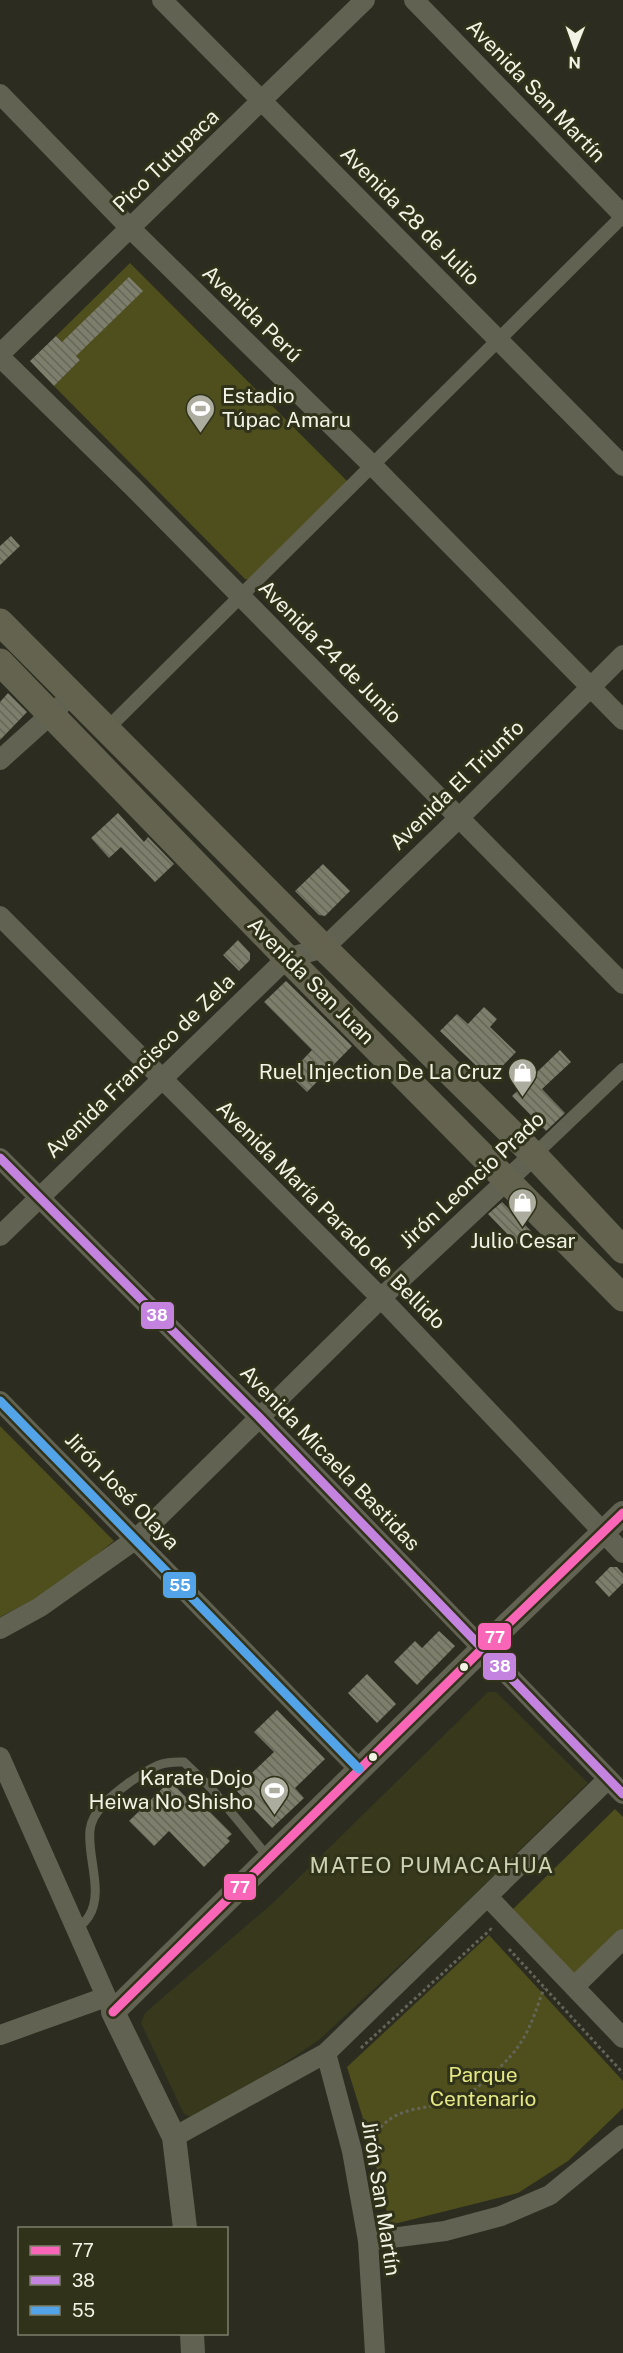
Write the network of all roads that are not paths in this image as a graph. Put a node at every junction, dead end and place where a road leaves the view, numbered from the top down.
1 (162, 0) edge
2 (364, 0) edge
3 (414, 0) edge
4 (0, 94) edge
5 (262, 101) junction
6 (623, 216) edge
7 (130, 228) junction
8 (498, 340) junction
9 (0, 356) edge
10 (372, 465) junction
11 (623, 466) edge
12 (240, 596) junction
13 (0, 622) edge
14 (623, 655) edge
15 (0, 662) edge
16 (591, 687) junction
17 (71, 695) junction
18 (51, 715) junction
19 (623, 720) edge
20 (106, 730) junction
21 (0, 760) edge
22 (459, 818) junction
23 (0, 916) edge
24 (324, 948) junction
25 (287, 958) junction
26 (623, 984) edge
27 (623, 1070) edge
28 (162, 1078) junction
29 (534, 1155) junction
30 (0, 1158) edge
31 (508, 1181) junction
32 (39, 1197) junction
33 (0, 1236) edge
34 (623, 1250) edge
35 (381, 1298) junction
36 (623, 1298) edge
37 (0, 1401) edge
38 (260, 1418) junction
39 (623, 1513) edge
40 (603, 1533) junction
41 (136, 1539) junction
42 (623, 1553) edge
43 (0, 1629) edge
44 (482, 1649) junction
45 (0, 1757) edge
46 (359, 1769) junction
47 (608, 1779) junction
48 (623, 1794) edge
49 (269, 1858) junction
50 (488, 1897) junction
51 (77, 1931) junction
52 (623, 1939) edge
53 (574, 1987) junction
54 (110, 2005) junction
55 (0, 2035) edge
56 (623, 2038) edge
57 (326, 2053) junction
58 (623, 2135) edge
59 (174, 2137) junction
60 (185, 2227) edge
61 (368, 2241) junction
62 (192, 2335) edge
63 (194, 2353) edge
64 (375, 2353) edge

1 - 5 street, Avenida 28 de Julio
2 - 5 street, Pico Tutupaca
3 - 6 street, Avenida San Martín
4 - 7 street, Avenida Perú
5 - 7 street, Pico Tutupaca
5 - 8 street, Avenida 28 de Julio
6 - 8 street
7 - 9 street, Pico Tutupaca
7 - 10 street, Avenida Perú
8 - 10 street
8 - 11 street, Avenida 28 de Julio
9 - 12 street, Avenida 24 de Junio
10 - 12 street
10 - 16 street, Avenida Perú
12 - 20 street
12 - 22 street, Avenida 24 de Junio
13 - 17 main road, Avenida San Juan
14 - 16 street, Avenida El Triunfo
15 - 18 main road, Avenida San Juan
16 - 19 street, Avenida Perú
16 - 22 street, Avenida El Triunfo
17 - 18 street
17 - 20 main road, Avenida San Juan
18 - 21 street
18 - 25 main road, Avenida San Juan
20 - 24 main road, Avenida San Juan
22 - 24 street, Avenida El Triunfo
22 - 26 street, Avenida 24 de Junio
23 - 28 street, Avenida María Parado de Bellido
24 - 25 street, Avenida Francisco de Zela
24 - 29 main road, Avenida San Juan
25 - 28 street, Avenida Francisco de Zela
25 - 31 main road, Avenida San Juan
27 - 29 street, Jirón Leoncio Prado
28 - 32 street, Avenida Francisco de Zela
28 - 35 street, Avenida María Parado de Bellido
29 - 31 street, Jirón Leoncio Prado
29 - 34 main road, Avenida San Juan
30 - 32 street, Avenida Micaela Bastidas
31 - 35 street, Jirón Leoncio Prado
31 - 36 main road, Avenida San Juan
32 - 33 street, Avenida Francisco de Zela
32 - 38 street, Avenida Micaela Bastidas
35 - 38 street, Jirón Leoncio Prado
35 - 40 street, Avenida María Parado de Bellido
37 - 41 street, Jirón José Olaya
38 - 41 street, Jirón Leoncio Prado
38 - 44 street, Avenida Micaela Bastidas
39 - 40 street
40 - 42 street, Avenida María Parado de Bellido
40 - 44 street
41 - 43 street, Jirón Leoncio Prado
41 - 46 street, Jirón José Olaya
44 - 46 street
44 - 47 street, Avenida Micaela Bastidas
45 - 51 street
46 - 49 street
47 - 48 street, Avenida Micaela Bastidas
47 - 50 street
49 - 51 lane
49 - 54 street
50 - 53 street
50 - 57 street
51 - 54 street
52 - 53 street
53 - 56 street
54 - 55 street
54 - 59 street
57 - 59 street
57 - 61 street, Jirón San Martín
58 - 61 street
59 - 60 street
61 - 64 street, Jirón San Martín
62 - 63 street

